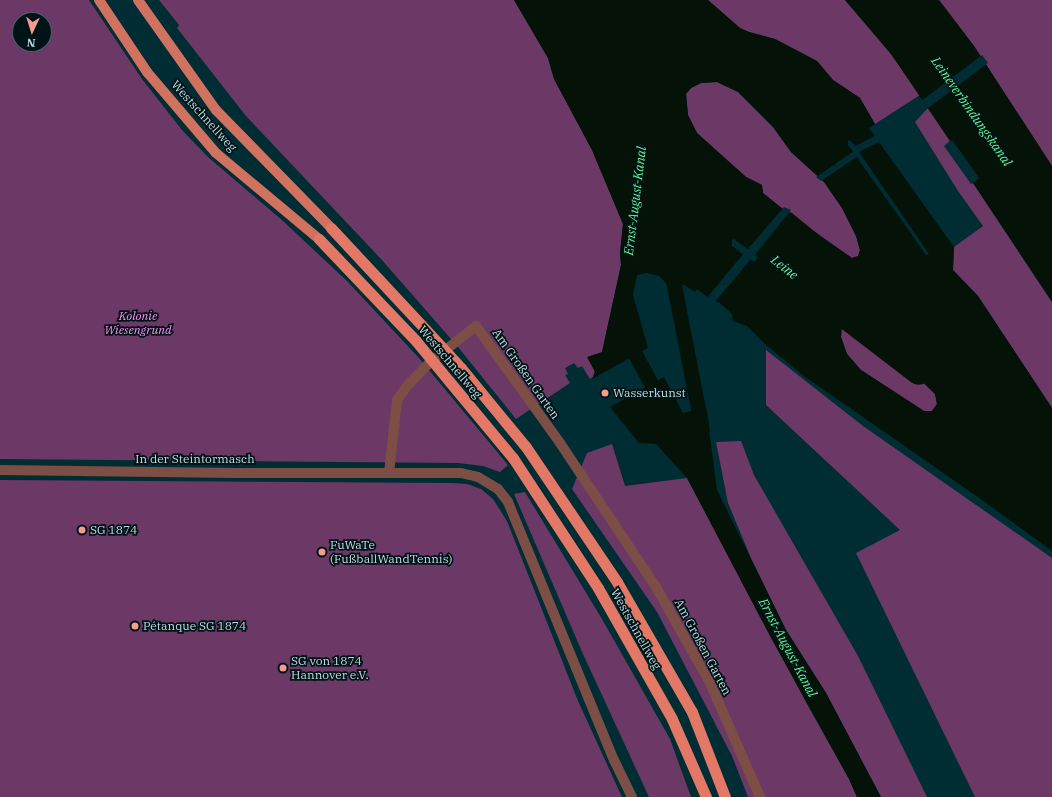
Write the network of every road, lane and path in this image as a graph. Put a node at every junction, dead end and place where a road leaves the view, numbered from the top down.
1 (99, 0) edge
2 (138, 0) edge
3 (331, 228) joint
4 (319, 240) joint
5 (0, 470) edge
6 (389, 473) junction
7 (632, 797) edge
8 (706, 797) edge
9 (725, 797) edge
10 (760, 797) edge

1 - 4 main road, Westschnellweg
2 - 3 main road, Westschnellweg
3 - 9 highway, Westschnellweg, bridge
4 - 8 highway, Westschnellweg, bridge
5 - 6 street, In der Steintormasch
6 - 7 street
6 - 10 street, Am Großen Garten

